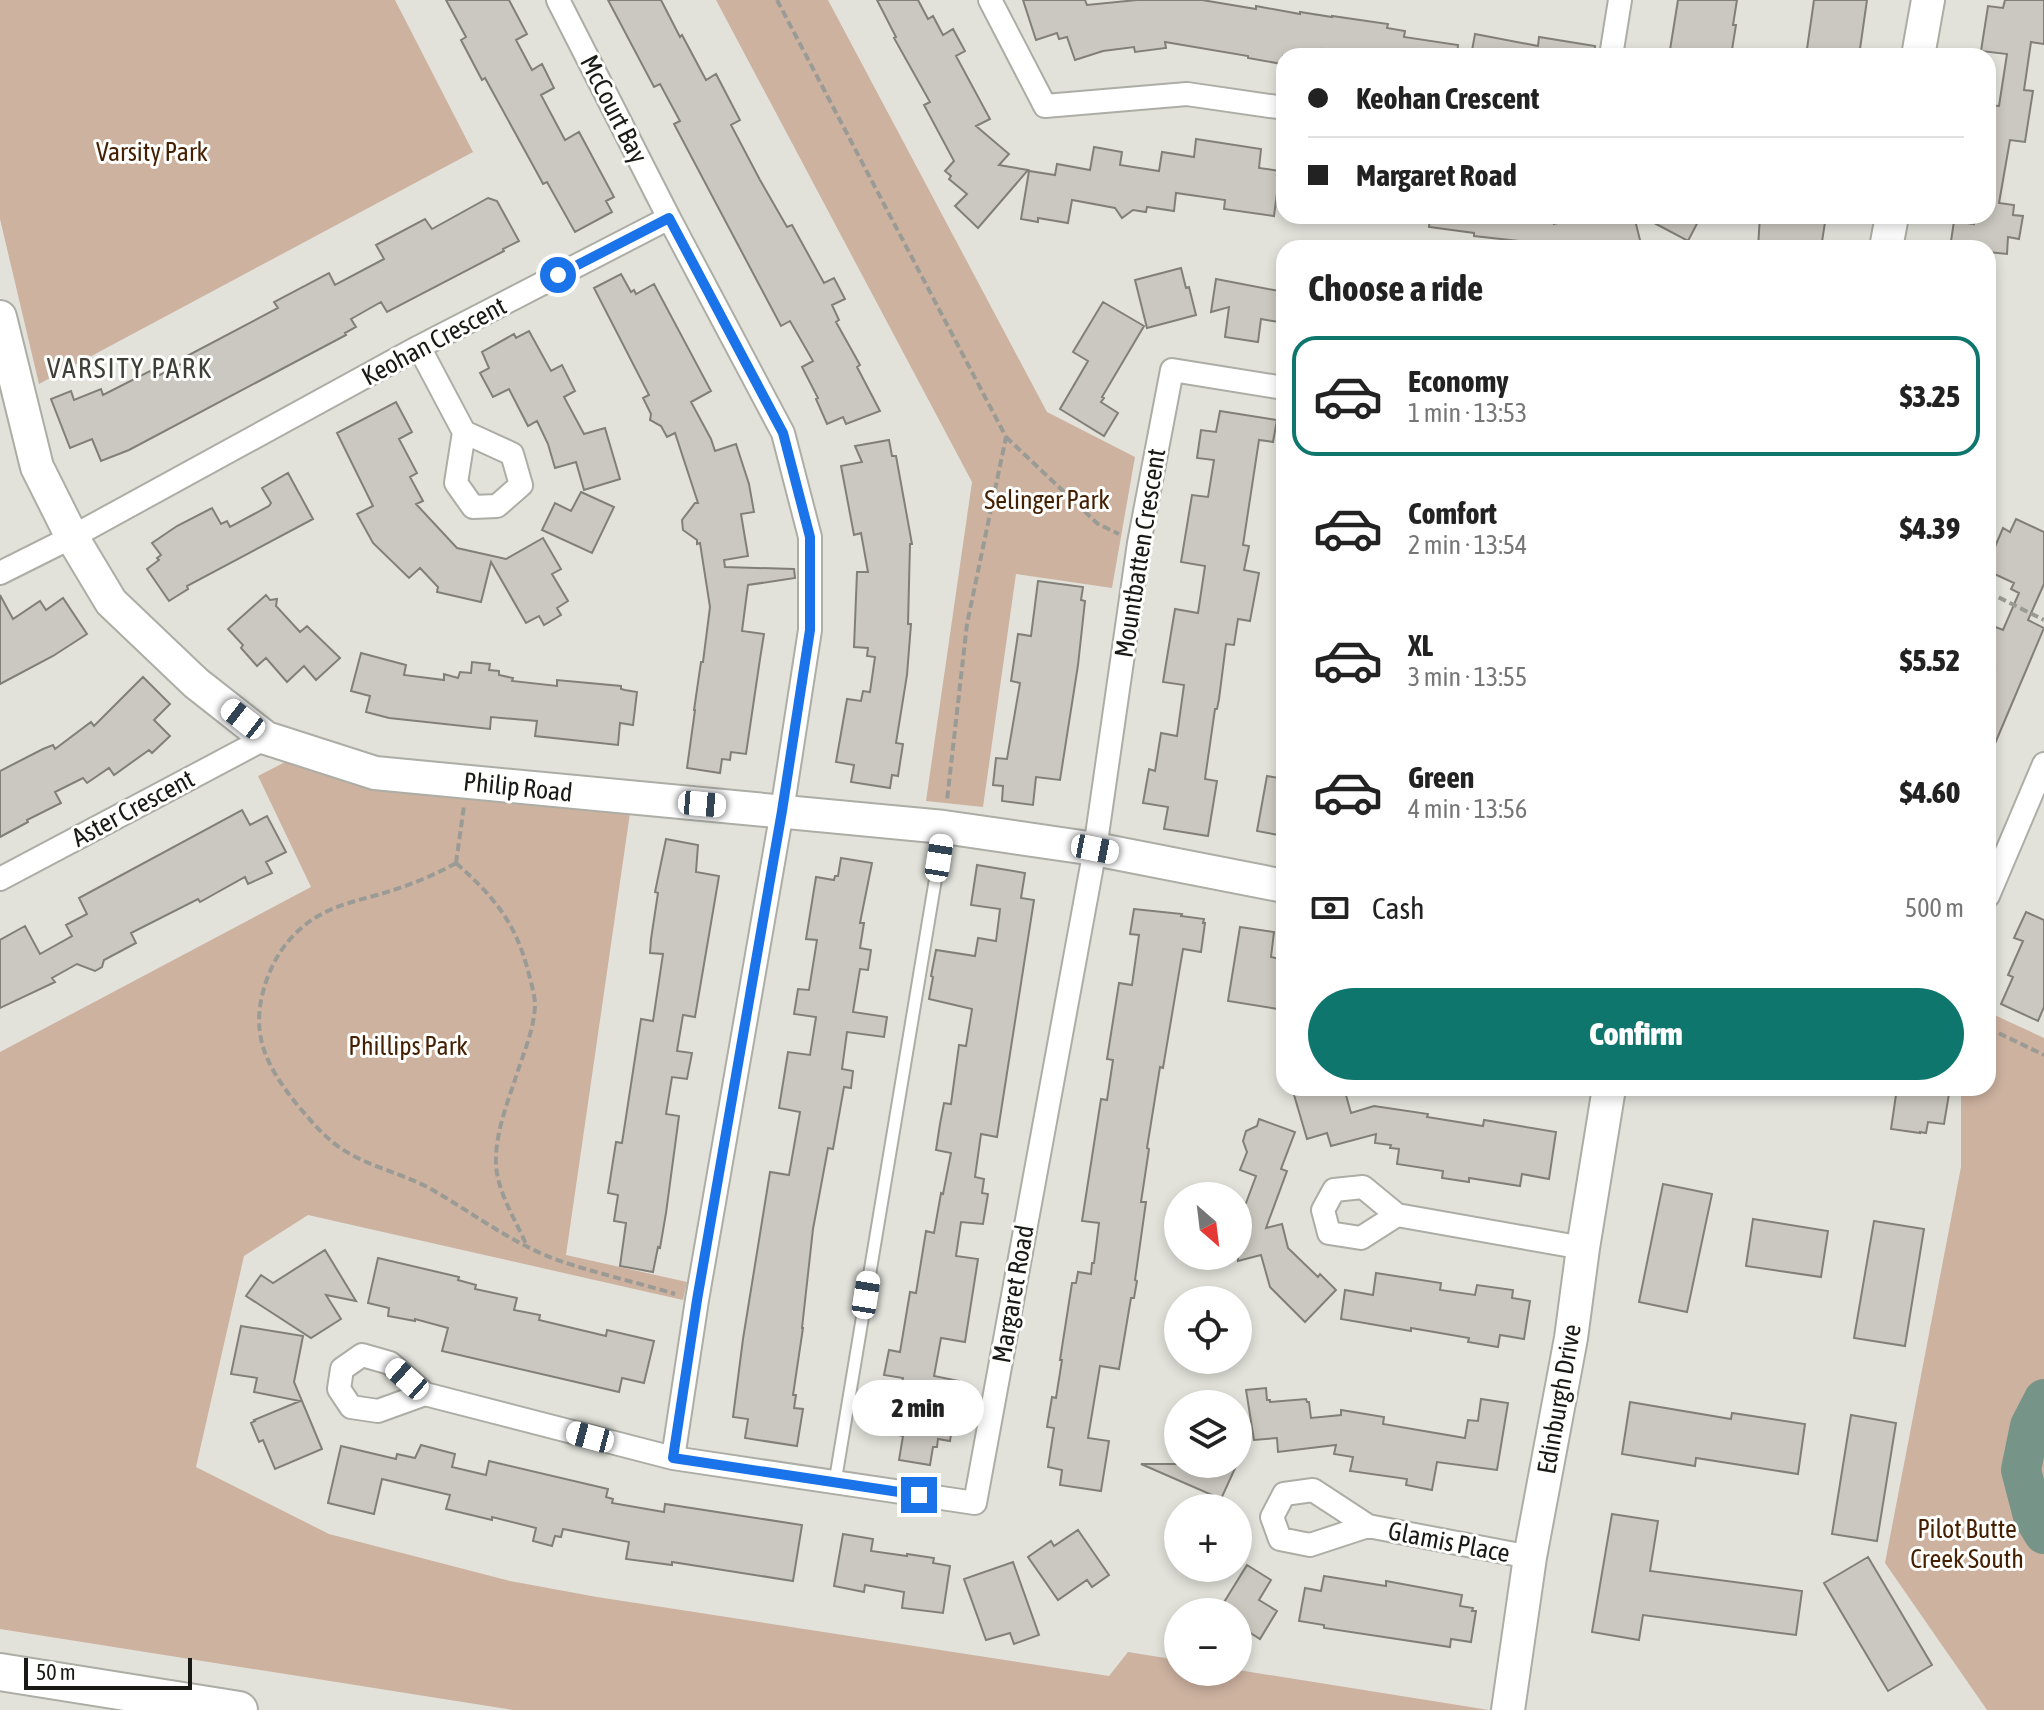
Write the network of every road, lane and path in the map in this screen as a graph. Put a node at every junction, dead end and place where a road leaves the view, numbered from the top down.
1 (558, 0) edge
2 (777, 0) edge
3 (990, 0) edge
4 (1620, 0) edge
5 (1928, 0) edge
6 (1612, 48) edge
7 (1919, 48) edge
8 (1276, 107) edge
9 (669, 218) junction
10 (0, 317) edge
11 (419, 347) junction
12 (1276, 387) edge
13 (464, 432) dead end
14 (1006, 437) junction
15 (72, 537) junction
16 (1139, 543) junction
17 (0, 573) edge
18 (1996, 596) edge
19 (2044, 620) edge
20 (266, 738) junction
21 (2044, 764) edge
22 (468, 782) junction
23 (782, 811) junction
24 (944, 827) junction
25 (1095, 849) junction
26 (456, 863) junction
27 (1996, 877) edge
28 (0, 879) edge
29 (1276, 884) edge
30 (1996, 1032) edge
31 (2044, 1055) edge
32 (1608, 1096) edge
33 (1397, 1215) dead end
34 (527, 1246) junction
35 (1583, 1248) junction
36 (697, 1300) junction
37 (425, 1394) dead end
38 (673, 1458) junction
39 (835, 1482) junction
40 (1368, 1526) dead end
41 (1530, 1557) junction
42 (0, 1672) edge
43 (239, 1710) edge
44 (1508, 1710) edge

1 - 9 street, McCourt Bay
2 - 14 path
3 - 8 street
4 - 6 street
5 - 7 street
9 - 11 street, Keohan Crescent
9 - 23 street
10 - 15 street, Philip Road
11 - 13 street
11 - 15 street, Keohan Crescent
12 - 16 street, Mountbatten Crescent
14 - 16 path
14 - 24 path
15 - 17 street
15 - 20 street, Philip Road
16 - 25 street, Mountbatten Crescent
18 - 19 path
20 - 22 street, Philip Road
20 - 28 street, Aster Crescent
21 - 27 street
22 - 23 street, Philip Road
22 - 26 path
23 - 24 street, Philip Road
23 - 36 street
24 - 25 street, Philip Road
24 - 39 lane
25 - 29 street, Philip Road
25 - 39 street, Margaret Road
26 - 34 path
26 - 34 path
30 - 31 path
32 - 35 street, Edinburgh Drive
33 - 35 street
34 - 36 path
35 - 41 street, Edinburgh Drive
36 - 38 street
37 - 38 street, Margaret Road
38 - 39 street, Margaret Road
40 - 41 street, Glamis Place
41 - 44 street, Edinburgh Drive
42 - 43 main road

